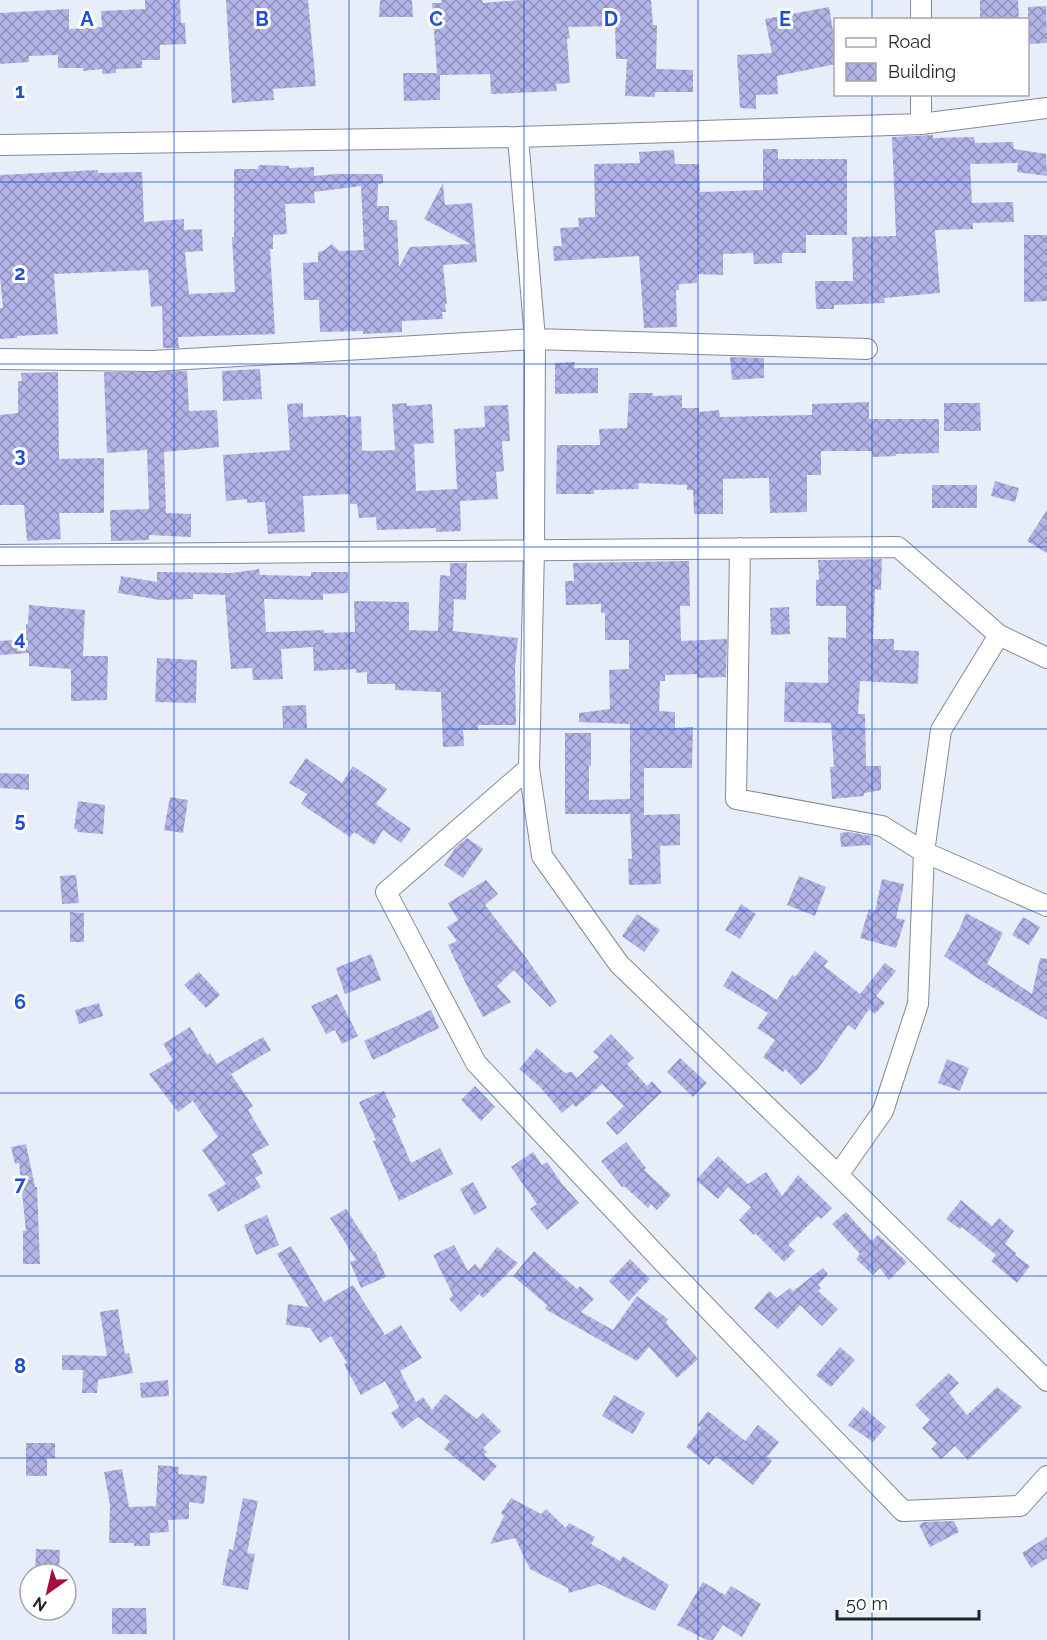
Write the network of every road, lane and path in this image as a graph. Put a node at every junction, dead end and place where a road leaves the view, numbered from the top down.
1 (921, 0) edge
2 (921, 18) edge
3 (921, 96) edge
4 (1047, 108) edge
5 (921, 124) junction
6 (518, 137) junction
7 (0, 145) edge
8 (536, 339) junction
9 (867, 350) dead end
10 (0, 359) edge
11 (740, 548) junction
12 (534, 550) junction
13 (0, 555) edge
14 (999, 634) junction
15 (1047, 658) edge
16 (529, 768) junction
17 (924, 852) junction
18 (1047, 906) edge
19 (838, 1175) junction
20 (1047, 1381) edge
21 (1047, 1476) edge

1 - 2 street
3 - 5 street
4 - 5 street
5 - 6 street
6 - 7 street
6 - 8 street
8 - 9 street
8 - 10 street
8 - 12 street
11 - 12 street
11 - 14 street
11 - 17 street
12 - 13 street
12 - 16 street
14 - 15 street
14 - 17 street
16 - 19 street
16 - 21 street
17 - 18 street
17 - 19 street
19 - 20 street

